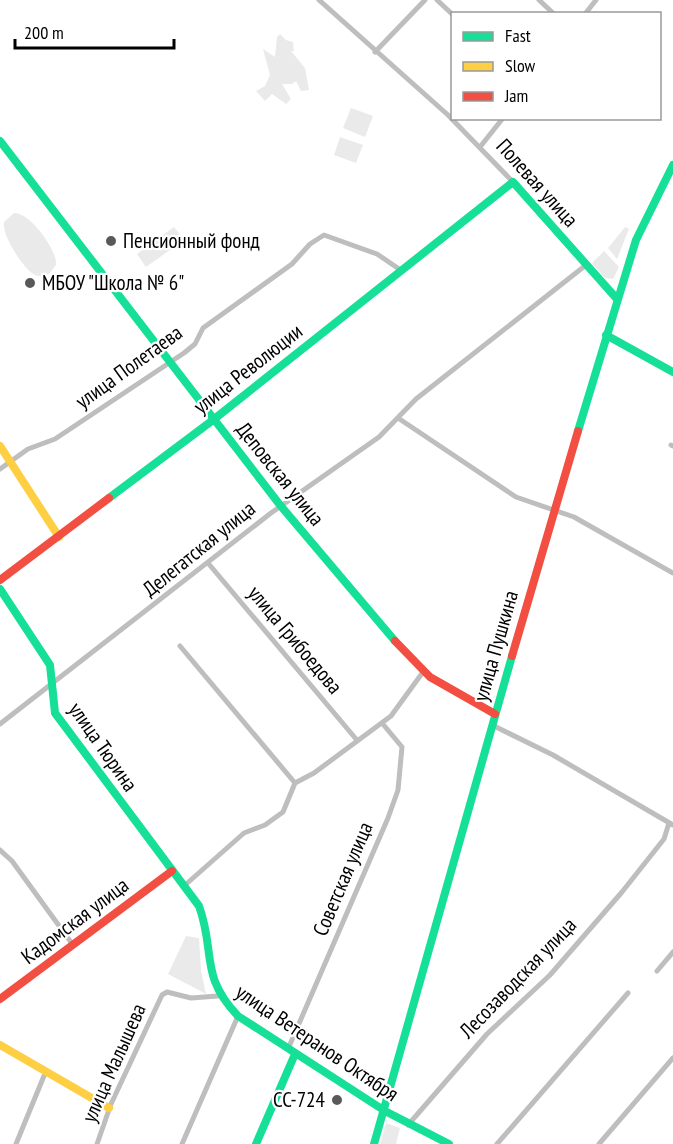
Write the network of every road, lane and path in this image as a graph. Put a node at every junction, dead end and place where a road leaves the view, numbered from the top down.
1 (319, 0) edge
2 (425, 0) edge
3 (437, 0) edge
4 (539, 0) edge
5 (596, 0) edge
6 (451, 12) edge
7 (552, 12) edge
8 (587, 12) edge
9 (375, 52) junction
10 (451, 118) edge
11 (453, 120) edge
12 (501, 120) edge
13 (0, 141) edge
14 (480, 147) junction
15 (673, 165) edge
16 (513, 182) junction
17 (586, 265) junction
18 (402, 270) junction
19 (617, 299) junction
20 (606, 335) junction
21 (169, 362) junction
22 (673, 372) edge
23 (398, 418) junction
24 (213, 420) junction
25 (0, 446) edge
26 (10, 460) junction
27 (0, 469) edge
28 (280, 506) junction
29 (555, 509) junction
30 (59, 537) junction
31 (208, 563) junction
32 (673, 573) edge
33 (0, 580) edge
34 (0, 589) edge
35 (180, 646) dead end
36 (423, 672) junction
37 (53, 685) junction
38 (495, 714) junction
39 (382, 723) junction
40 (0, 724) edge
41 (492, 725) junction
42 (356, 739) junction
43 (295, 783) junction
44 (671, 824) edge
45 (1, 854) edge
46 (172, 871) junction
47 (184, 886) junction
48 (73, 945) junction
49 (673, 952) edge
50 (657, 971) dead end
51 (628, 993) dead end
52 (162, 995) joint
53 (218, 996) junction
54 (0, 999) edge
55 (237, 1016) junction
56 (0, 1046) edge
57 (291, 1052) junction
58 (673, 1058) edge
59 (46, 1071) junction
60 (109, 1108) junction
61 (385, 1111) junction
62 (408, 1125) junction
63 (16, 1144) edge
64 (97, 1144) edge
65 (182, 1144) edge
66 (256, 1144) edge
67 (374, 1144) edge
68 (448, 1144) edge
69 (497, 1144) edge
70 (599, 1144) edge

1 - 9 street, Полевая улица
2 - 9 street
3 - 6 street
4 - 7 street
5 - 8 street
9 - 10 street, Полевая улица
11 - 14 street, Полевая улица
12 - 14 street
13 - 21 street, Деповская улица
14 - 16 street, Полевая улица
15 - 19 street, улица Пушкина
16 - 17 street, Полевая улица
16 - 18 street, улица Революции
17 - 19 street, Полевая улица
17 - 23 street, Делегатская улица
18 - 21 street, улица Полетаева
18 - 24 street, улица Революции
19 - 20 street, улица Пушкина
20 - 22 street
20 - 29 street, улица Пушкина
21 - 24 street, Деповская улица
21 - 26 street, улица Полетаева
23 - 28 street, Делегатская улица
23 - 29 street
24 - 28 street, Деповская улица
24 - 30 street, улица Революции
25 - 26 street
26 - 27 street, улица Полетаева
26 - 30 street
28 - 31 street, Делегатская улица
28 - 36 street, Деповская улица
29 - 32 street
29 - 38 street, улица Пушкина
30 - 33 street, улица Революции
31 - 37 street, Делегатская улица
31 - 42 street, улица Грибоедова
34 - 37 street, улица Тюрина
35 - 43 street
36 - 38 street, Деповская улица
36 - 39 street
37 - 40 street, Делегатская улица
37 - 46 street, улица Тюрина
38 - 41 street, улица Пушкина
39 - 42 street
39 - 57 street, Советская улица
41 - 44 street
41 - 61 street, улица Пушкина
42 - 43 street
43 - 47 street
44 - 62 street, Лесозаводская улица
45 - 48 street
46 - 47 street, улица Тюрина
46 - 48 street, Кадомская улица
47 - 53 street, улица Тюрина
48 - 54 street, Кадомская улица
49 - 50 street
51 - 69 street
52 - 53 street, улица Ветеранов Октября
52 - 60 street, улица Малышева
53 - 55 street, улица Ветеранов Октября
55 - 57 street, улица Ветеранов Октября
55 - 65 street
56 - 59 street
57 - 61 street, улица Ветеранов Октября
57 - 66 street, Советская улица
58 - 70 street
59 - 60 street
59 - 63 street
60 - 64 street, улица Малышева
61 - 62 street, улица Ветеранов Октября
61 - 67 street, улица Пушкина
62 - 68 street, улица Ветеранов Октября

